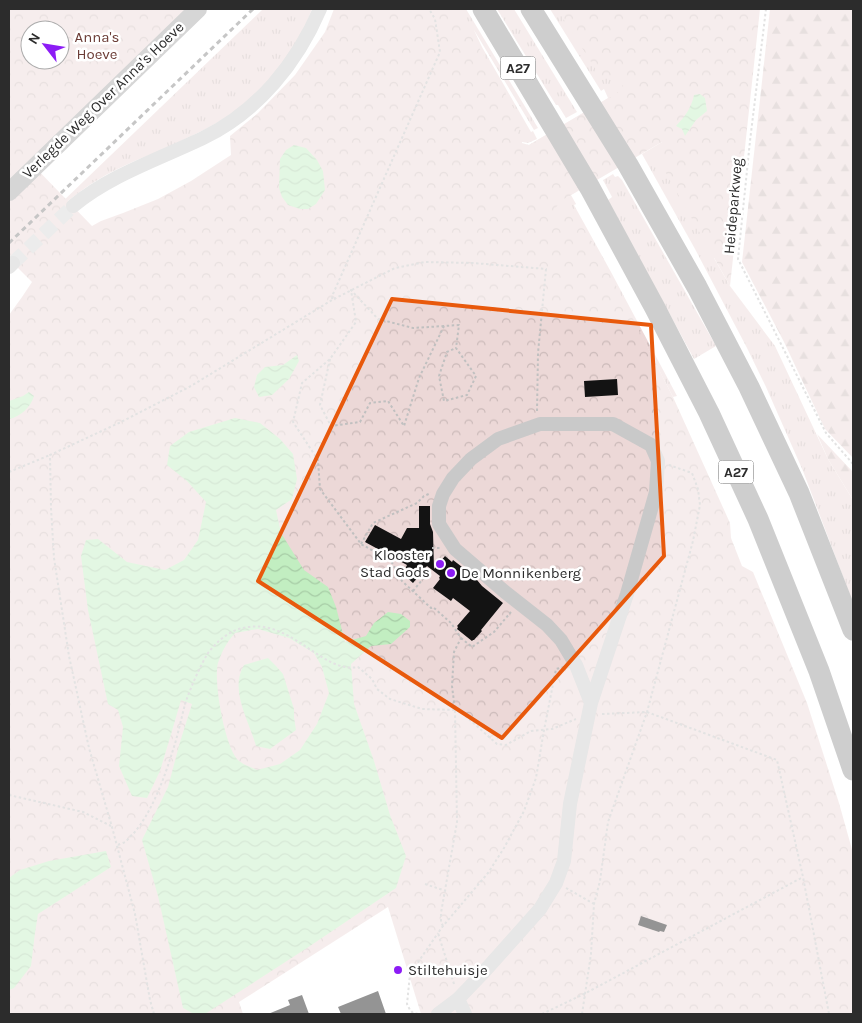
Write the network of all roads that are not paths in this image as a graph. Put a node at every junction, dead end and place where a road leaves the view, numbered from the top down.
1 (198, 9) edge
2 (320, 9) edge
3 (483, 9) edge
4 (531, 9) edge
5 (9, 192) edge
6 (73, 206) tunnel mouth
7 (853, 630) edge
8 (590, 709) junction
9 (853, 770) edge
10 (458, 998) junction
11 (438, 1014) edge
12 (465, 1014) edge

1 - 5 main road, Verlegde Weg Over Anna's Hoeve
2 - 6 lane
3 - 9 highway, A27
4 - 7 highway, A27
8 - 8 lane
8 - 10 lane
10 - 11 lane
10 - 12 lane

